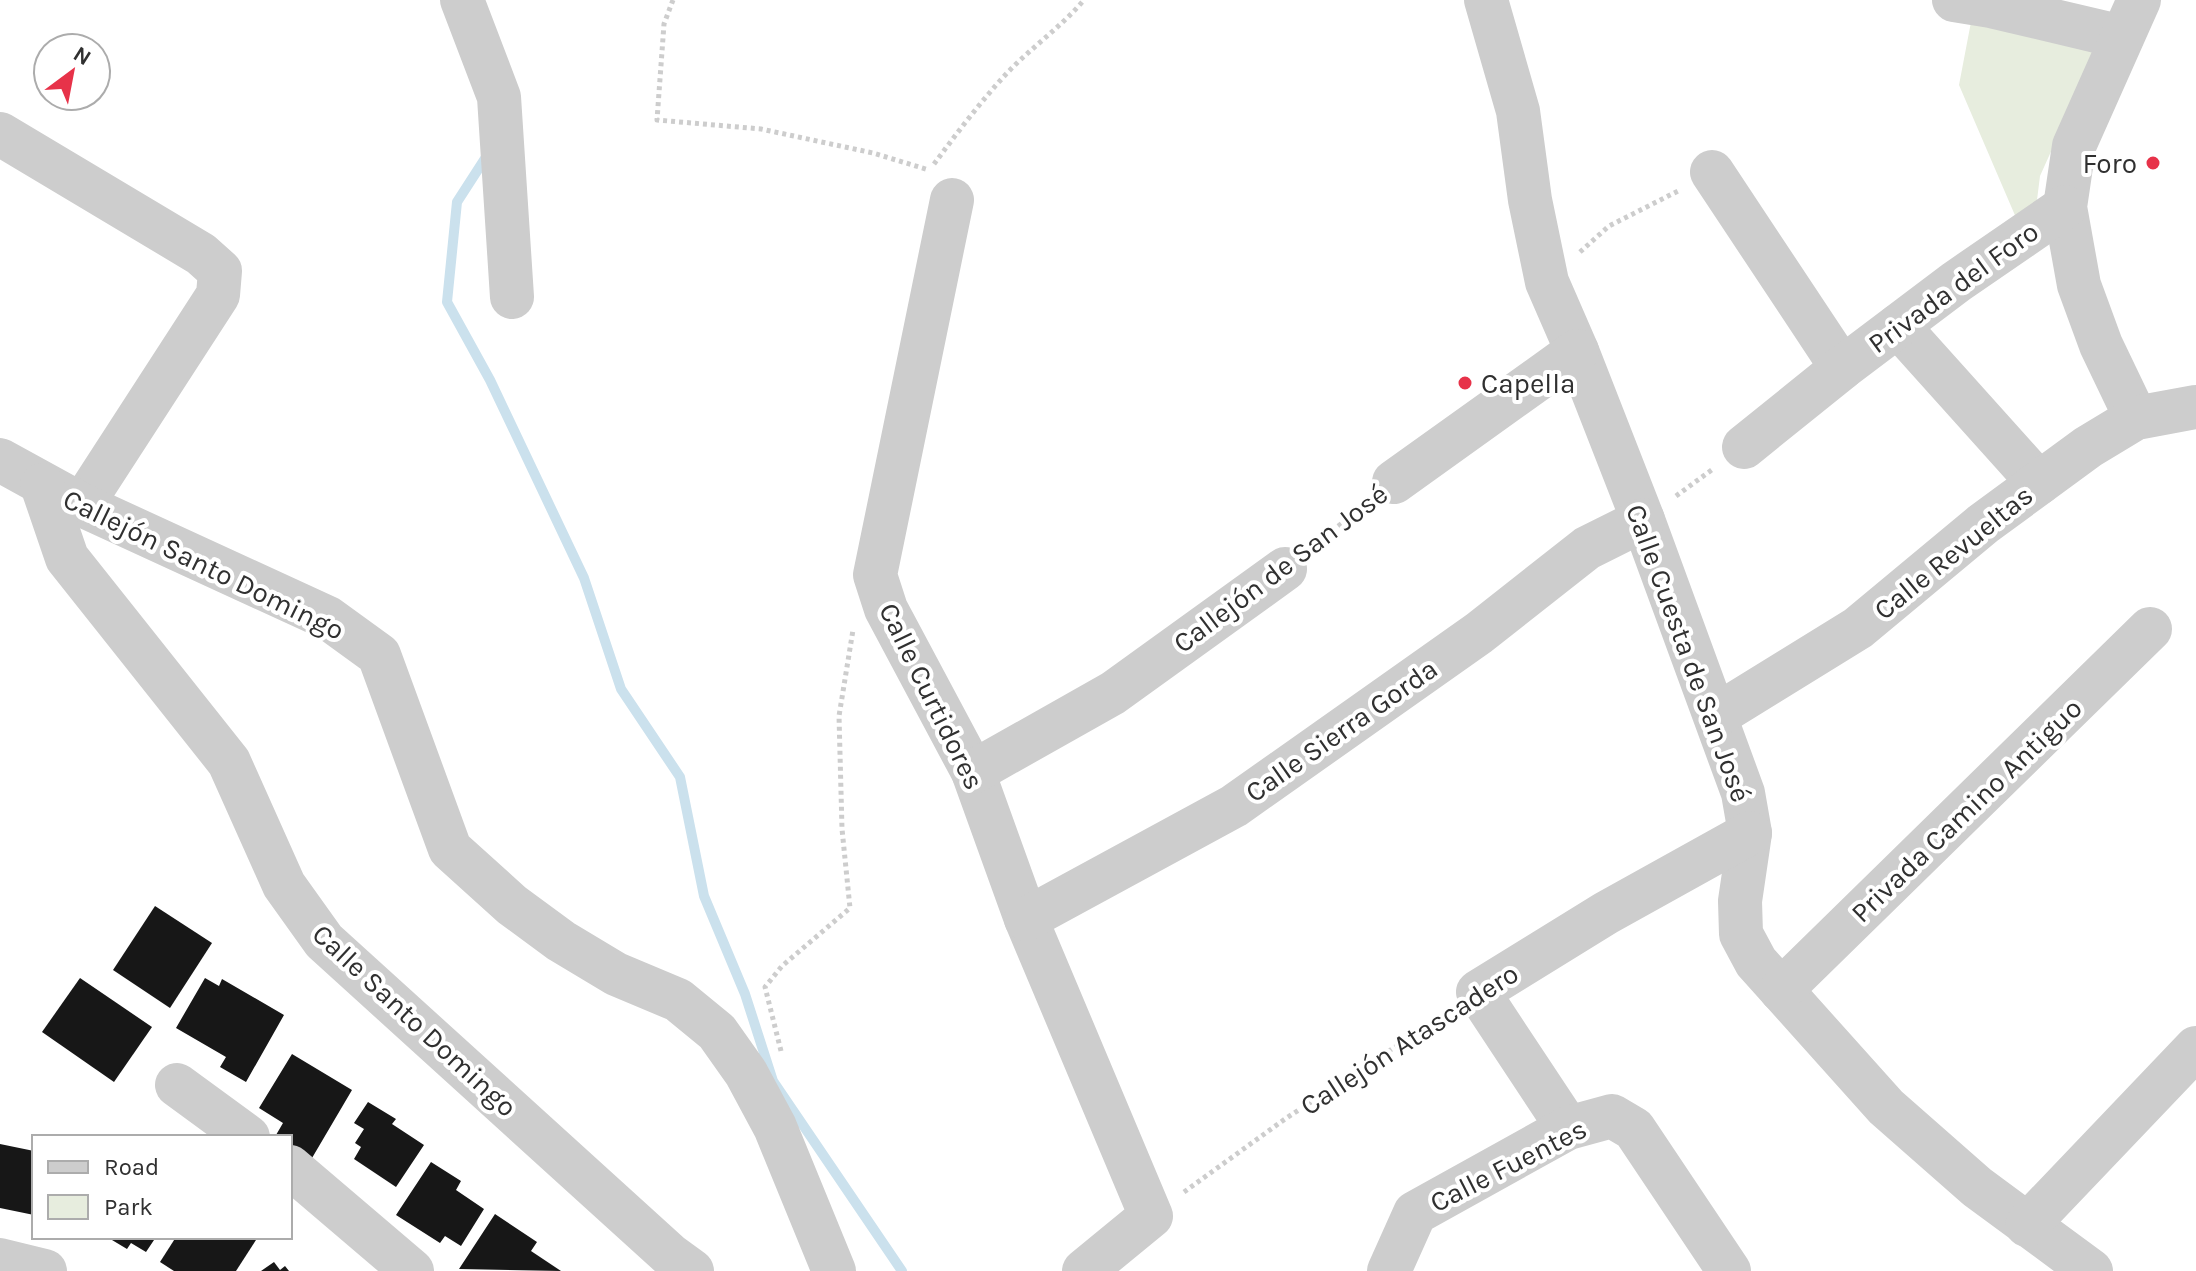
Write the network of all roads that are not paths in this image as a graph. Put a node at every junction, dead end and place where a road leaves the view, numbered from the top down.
1 (462, 0) edge
2 (1486, 0) edge
3 (1954, 0) edge
4 (2130, 18) edge
5 (0, 134) edge
6 (1712, 172) road end
7 (941, 185) road end
8 (2065, 207) junction
9 (512, 297) dead end
10 (1898, 326) junction
11 (1577, 351) junction
12 (1842, 368) junction
13 (2196, 407) edge
14 (2136, 418) junction
15 (1744, 447) road end
16 (0, 460) edge
17 (1394, 482) road end
18 (2039, 483) junction
19 (42, 485) junction
20 (82, 505) junction
21 (1643, 520) junction
22 (1285, 569) road end
23 (2150, 629) dead end
24 (1717, 715) junction
25 (973, 772) junction
26 (1750, 833) junction
27 (1026, 919) junction
28 (1781, 990) junction
29 (2196, 1048) edge
30 (177, 1085) dead end
31 (1568, 1128) junction
32 (245, 1135) edge
33 (292, 1169) edge
34 (2027, 1225) junction
35 (0, 1260) edge
36 (45, 1271) edge
37 (412, 1271) edge
38 (692, 1271) edge
39 (834, 1271) edge
40 (1084, 1271) edge
41 (1389, 1271) edge
42 (1729, 1271) edge
43 (2091, 1271) edge

1 - 9 street
2 - 11 street, Calle Cuesta de San José
3 - 4 street
4 - 8 street
5 - 20 street
6 - 12 street, Privada del Foro
7 - 25 street, Calle Curtidores
8 - 10 street, Privada del Foro
8 - 14 street
10 - 12 street, Privada del Foro
10 - 18 street
11 - 17 street, Callejón de San José
11 - 21 street, Calle Cuesta de San José
12 - 15 street, Privada del Foro
13 - 14 street, Calle Revueltas
14 - 18 street, Calle Revueltas
16 - 19 street, Callejón Santo Domingo
18 - 24 street, Calle Revueltas
19 - 20 street, Callejón Santo Domingo
19 - 38 street, Calle Santo Domingo
20 - 39 street, Callejón Santo Domingo
21 - 24 street, Calle Cuesta de San José
21 - 27 street, Calle Sierra Gorda
22 - 25 street, Callejón de San José
23 - 28 street, Privada Camino Antiguo
24 - 26 street, Calle Cuesta de San José
25 - 27 street, Calle Curtidores
26 - 28 street, Calle Cuesta de San José
26 - 31 street, Callejón Atascadero
27 - 40 street, Calle Curtidores
28 - 34 street, Calle Cuesta de San José
29 - 34 street
30 - 32 street
31 - 41 street, Calle Fuentes
31 - 42 street, Calle Fuentes
33 - 37 street
34 - 43 street, Calle Cuesta de San José
35 - 36 street

